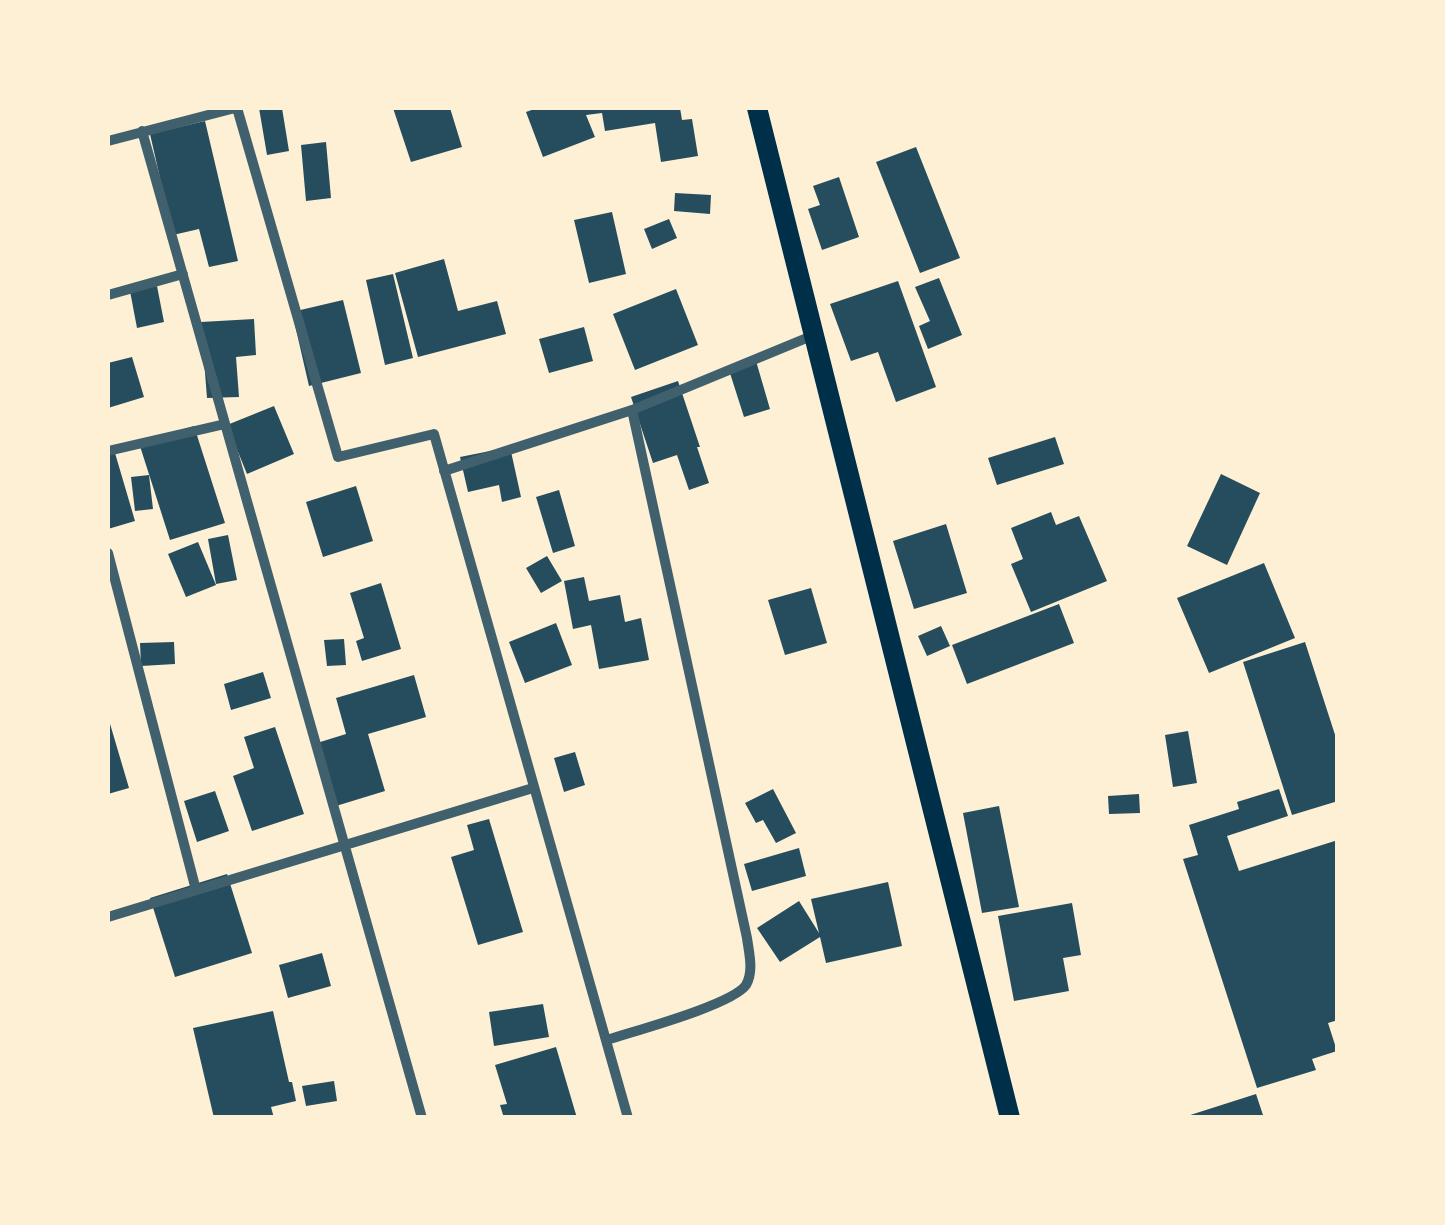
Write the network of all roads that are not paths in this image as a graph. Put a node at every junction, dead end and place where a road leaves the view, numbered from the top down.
1 (236, 108) edge
2 (757, 108) edge
3 (142, 132) junction
4 (108, 141) edge
5 (183, 274) junction
6 (108, 294) edge
7 (814, 335) junction
8 (632, 410) junction
9 (225, 424) junction
10 (108, 451) edge
11 (444, 471) junction
12 (108, 553) edge
13 (533, 788) junction
14 (344, 844) junction
15 (196, 890) junction
16 (108, 918) edge
17 (607, 1040) junction
18 (422, 1118) edge
19 (628, 1118) edge
20 (1010, 1118) edge

1 - 3 street
1 - 11 street
2 - 7 main road
3 - 4 street
3 - 5 street
5 - 6 street
5 - 9 street
7 - 8 street
7 - 20 main road
8 - 11 street
8 - 17 street
9 - 10 street
9 - 14 street
11 - 13 street
12 - 15 street
13 - 14 street
13 - 17 street
14 - 15 street
14 - 18 street
15 - 16 street
17 - 19 street

